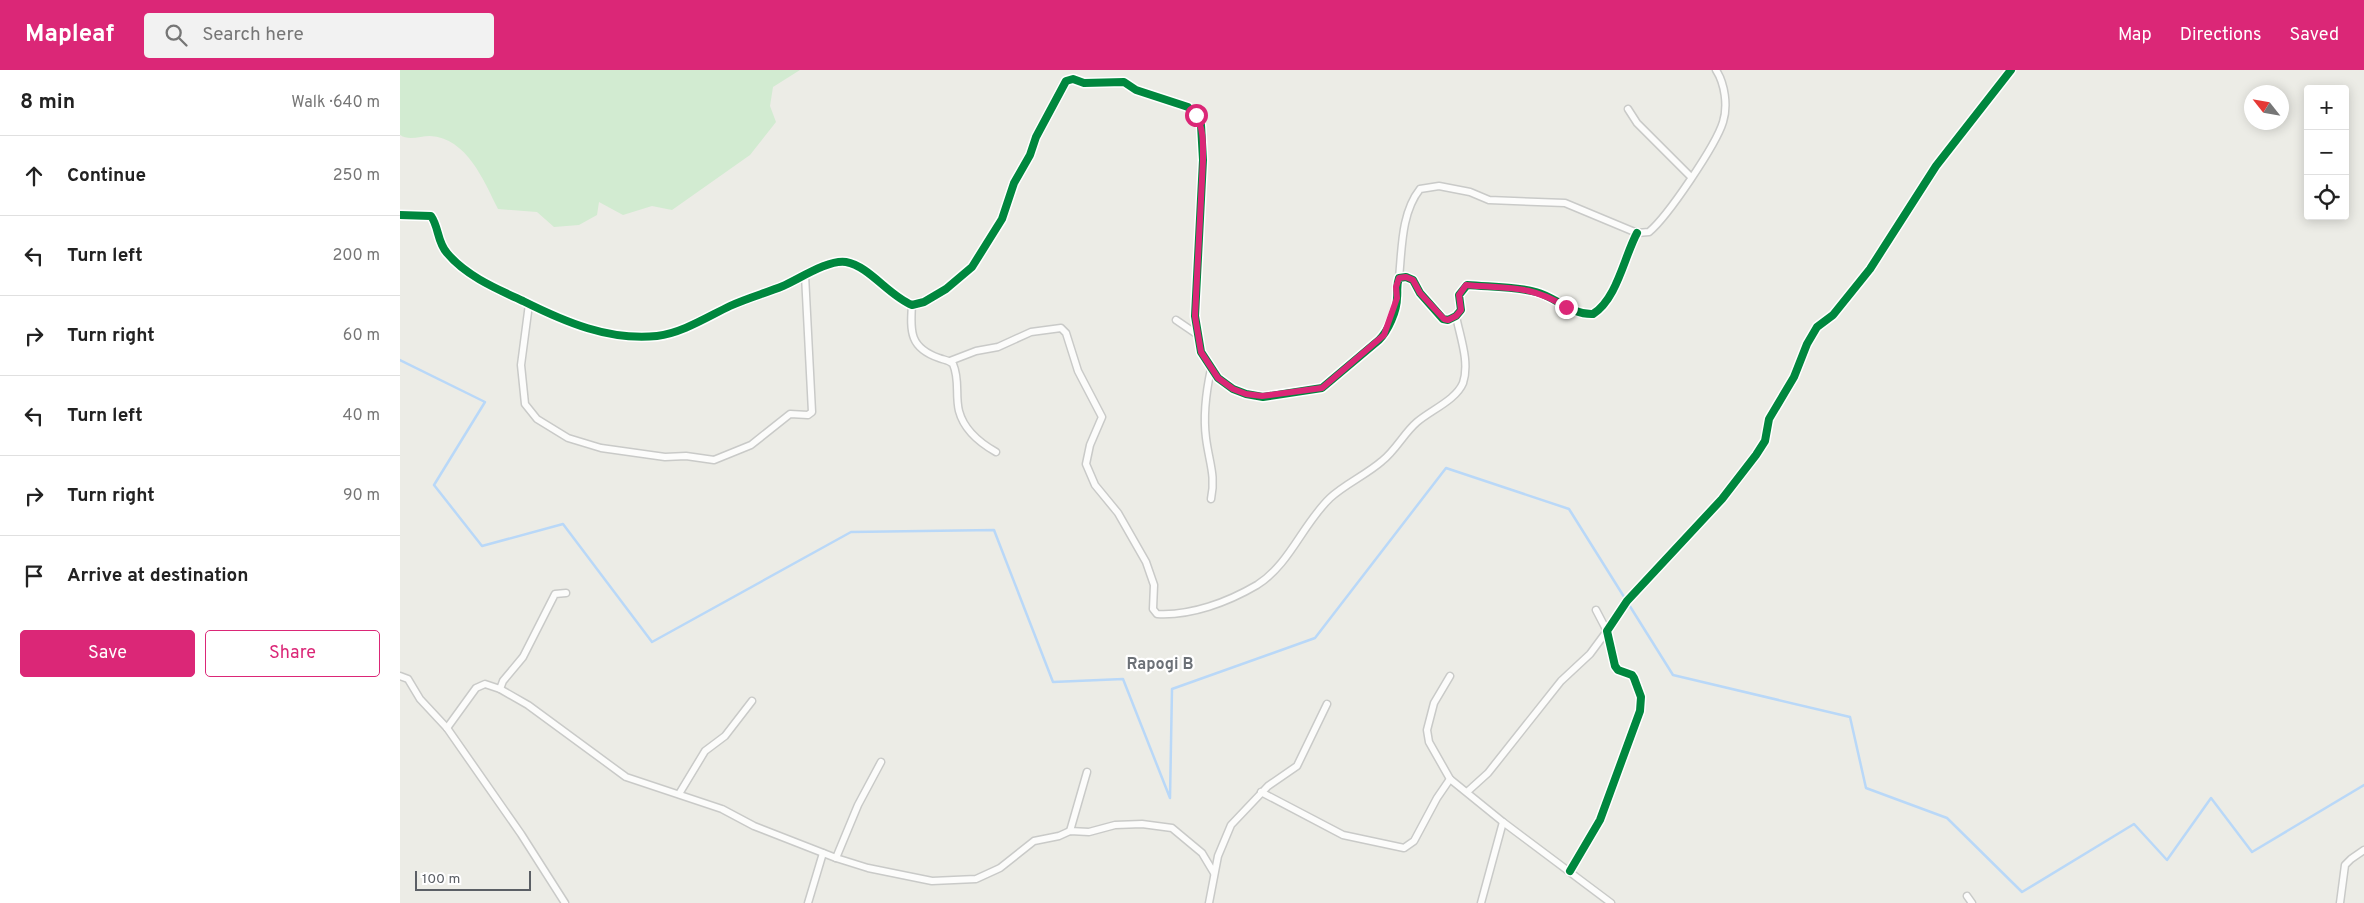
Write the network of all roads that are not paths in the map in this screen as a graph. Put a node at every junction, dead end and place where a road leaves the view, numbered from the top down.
1 (1716, 70) edge
2 (2011, 70) edge
3 (1628, 110) dead end
4 (1691, 177) junction
5 (400, 215) edge
6 (1637, 232) junction
7 (805, 275) junction
8 (1399, 278) junction
9 (529, 304) junction
10 (912, 305) junction
11 (1456, 316) junction
12 (1176, 320) dead end
13 (1198, 335) junction
14 (950, 361) junction
15 (1211, 369) junction
16 (996, 452) dead end
17 (1211, 499) dead end
18 (566, 593) dead end
19 (1596, 610) dead end
20 (1607, 631) junction
21 (400, 676) edge
22 (1450, 676) dead end
23 (408, 679) junction
24 (400, 682) edge
25 (500, 689) junction
26 (752, 702) dead end
27 (1327, 704) dead end
28 (447, 728) junction
29 (881, 762) dead end
30 (1087, 772) dead end
31 (1450, 779) junction
32 (1261, 792) junction
33 (1468, 792) junction
34 (679, 794) junction
35 (1503, 822) junction
36 (1070, 831) junction
37 (2364, 850) edge
38 (823, 853) junction
39 (836, 858) junction
40 (1570, 871) junction
41 (1214, 873) junction
42 (1967, 896) dead end
43 (565, 903) edge
44 (808, 903) edge
45 (1209, 903) edge
46 (1481, 903) edge
47 (1612, 903) edge
48 (1972, 903) edge
49 (2340, 903) edge

1 - 4 street
2 - 20 street
3 - 4 street
4 - 6 street
5 - 9 street
6 - 8 street
6 - 11 street
7 - 9 street
7 - 9 street
7 - 10 street
8 - 11 street
8 - 15 street
10 - 13 street
10 - 14 street
11 - 14 street
12 - 13 street
13 - 15 street
14 - 16 street
15 - 17 street
18 - 25 street
19 - 20 street
20 - 33 street
20 - 40 street
21 - 23 street
22 - 31 street
23 - 24 street
23 - 28 street
25 - 28 street
25 - 34 street
26 - 34 street
27 - 32 street
28 - 43 street
29 - 39 street
30 - 36 street
31 - 32 street
31 - 33 street
32 - 41 street
33 - 35 street
34 - 38 street
35 - 40 street
35 - 46 street
36 - 39 street
36 - 41 street
37 - 49 street
38 - 39 street
38 - 44 street
40 - 47 street
41 - 45 street
42 - 48 street

